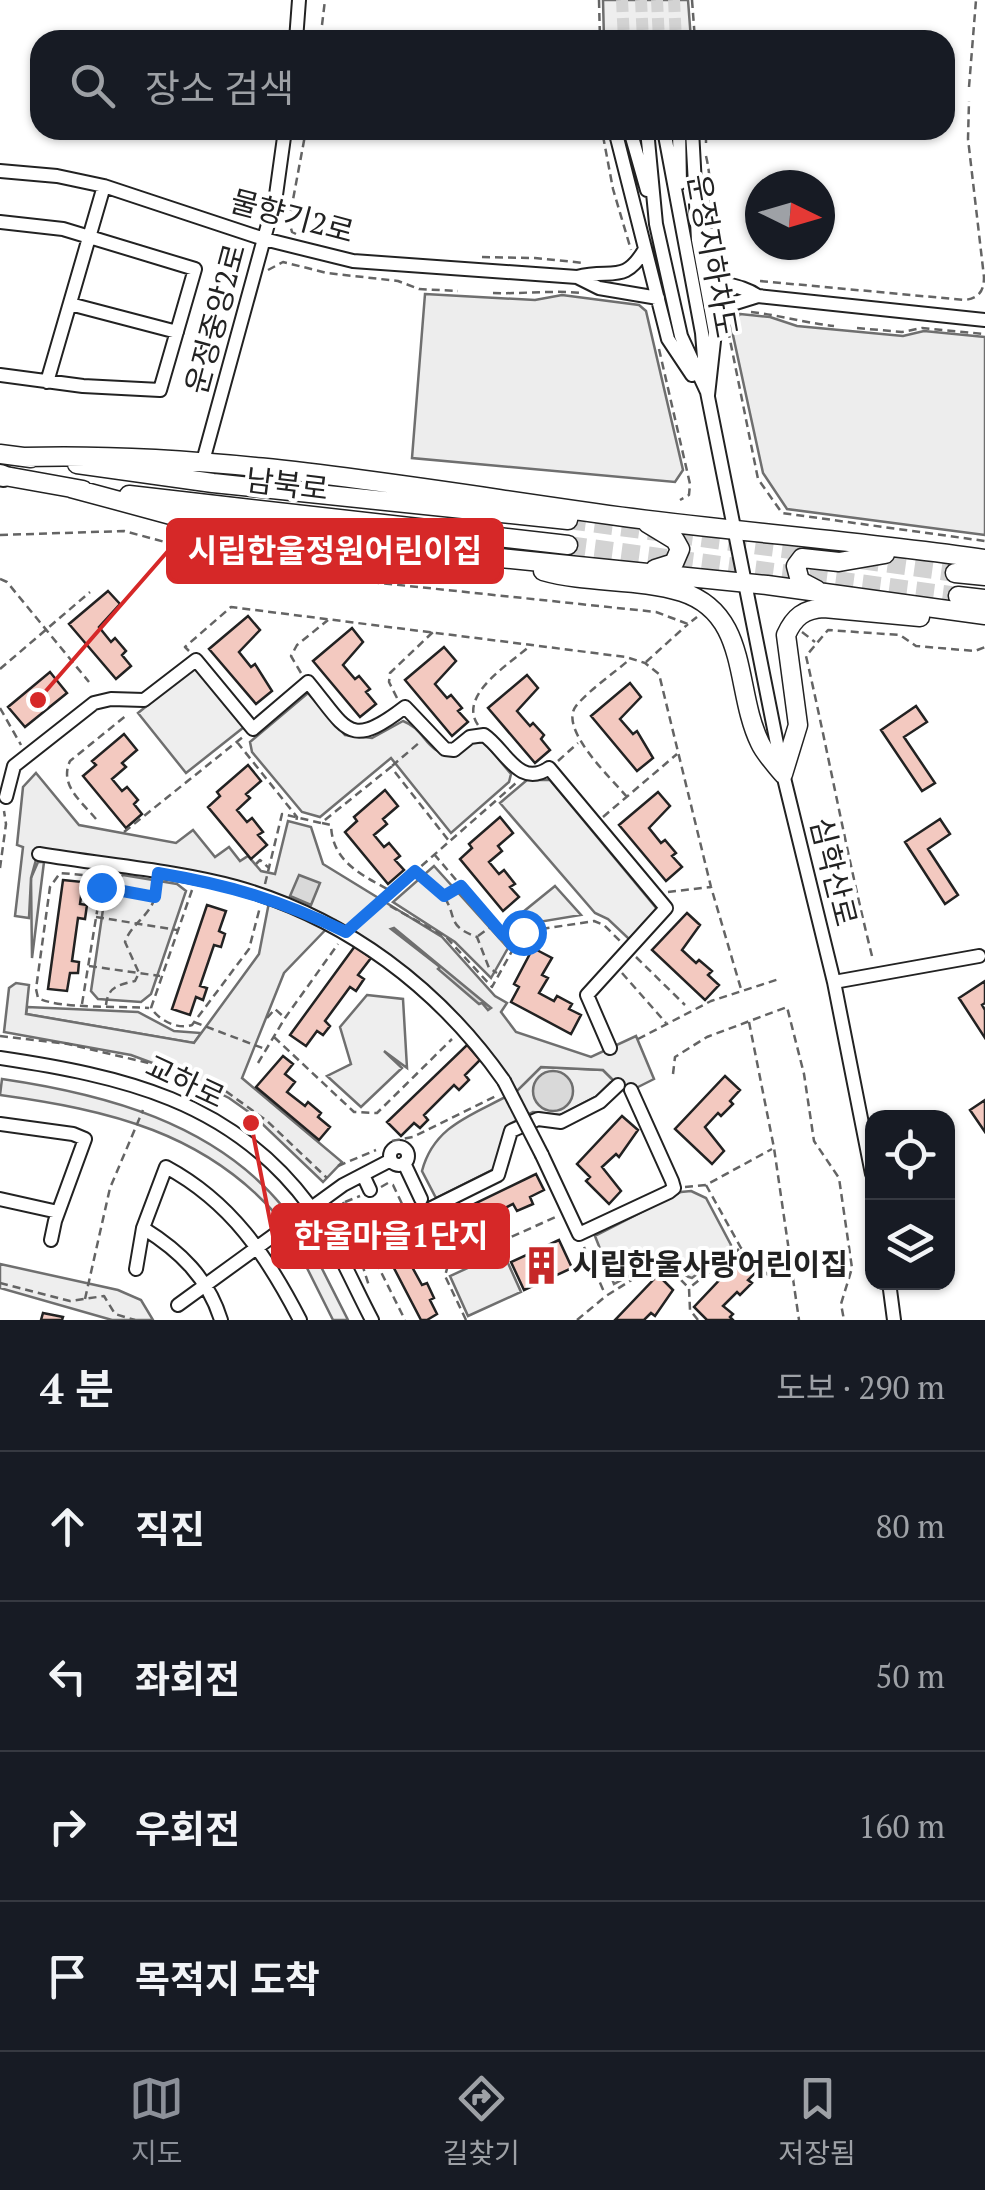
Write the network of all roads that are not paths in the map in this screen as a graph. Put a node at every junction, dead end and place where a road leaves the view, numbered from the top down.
1 (299, 0) edge
2 (297, 30) edge
3 (284, 140) edge
4 (618, 140) edge
5 (633, 140) edge
6 (648, 140) edge
7 (666, 140) edge
8 (679, 140) edge
9 (693, 140) edge
10 (0, 171) edge
11 (104, 186) junction
12 (0, 222) edge
13 (656, 224) junction
14 (681, 226) junction
15 (90, 235) junction
16 (264, 239) junction
17 (645, 249) junction
18 (577, 277) junction
19 (706, 278) junction
20 (758, 296) junction
21 (658, 298) junction
22 (70, 304) junction
23 (712, 316) junction
24 (985, 320) edge
25 (177, 332) junction
26 (0, 375) edge
27 (47, 382) junction
28 (707, 395) junction
29 (0, 454) edge
30 (23, 457) junction
31 (203, 461) junction
32 (1, 475) edge
33 (71, 488) junction
34 (635, 518) junction
35 (568, 520) tunnel mouth
36 (732, 529) junction
37 (568, 545) tunnel mouth
38 (926, 550) junction
39 (500, 558) junction
40 (985, 558) edge
41 (645, 572) junction
42 (954, 572) tunnel mouth
43 (985, 576) edge
44 (743, 582) junction
45 (823, 592) junction
46 (958, 596) tunnel mouth
47 (985, 599) edge
48 (985, 615) edge
49 (985, 624) edge
50 (783, 774) junction
51 (6, 797) road end
52 (39, 854) dead end
53 (979, 956) dead end
54 (834, 982) junction
55 (610, 1048) dead end
56 (0, 1058) edge
57 (0, 1124) edge
58 (865, 1139) edge
59 (363, 1175) junction
60 (371, 1191) road end
61 (0, 1198) edge
62 (422, 1199) dead end
63 (312, 1210) junction
64 (58, 1212) junction
65 (143, 1228) junction
66 (51, 1240) dead end
67 (365, 1241) road end
68 (259, 1248) junction
69 (136, 1269) dead end
70 (206, 1286) junction
71 (889, 1290) edge
72 (178, 1306) dead end
73 (221, 1320) edge
74 (300, 1320) edge
75 (372, 1320) edge
76 (894, 1320) edge

1 - 2 street
3 - 16 street, 운정중앙2로
4 - 17 street
5 - 13 street
6 - 13 street
7 - 14 street, 운정지하차도
8 - 14 street
9 - 19 street
10 - 11 street, 물향기2로
11 - 15 street
11 - 16 street, 물향기2로
12 - 15 street
13 - 28 street
14 - 28 street, 운정지하차도
15 - 22 street
15 - 25 street
16 - 18 street, 물향기2로
16 - 31 street, 운정중앙2로
17 - 18 street
17 - 21 street
18 - 21 street
19 - 20 street
19 - 23 street
20 - 23 street
20 - 24 street
21 - 28 street
22 - 25 street
22 - 27 street
23 - 28 street
25 - 27 street
26 - 27 street
28 - 36 street, 심학산로
29 - 30 main road, 남북로
30 - 31 main road
30 - 35 main road, 남북로
31 - 34 main road
32 - 33 main road, 남북로
33 - 37 main road, 남북로
33 - 39 main road
34 - 36 main road
34 - 41 main road
36 - 38 main road
36 - 44 street, 심학산로
38 - 40 main road
38 - 45 main road
39 - 41 main road
39 - 50 main road
41 - 44 main road
42 - 43 main road
44 - 45 main road
44 - 50 street, 심학산로
45 - 48 main road
46 - 47 main road
49 - 50 main road
50 - 54 street, 심학산로
51 - 55 street
52 - 67 street, bridge
53 - 54 street
54 - 58 street, 심학산로
56 - 63 street, 교하로
57 - 64 street
59 - 60 street
59 - 62 street
59 - 63 street
61 - 64 street
63 - 68 street
63 - 75 street, 교하로
64 - 66 street
65 - 68 street
65 - 69 street
65 - 70 street
68 - 70 street
68 - 74 street
70 - 72 street
70 - 73 street
71 - 76 street

